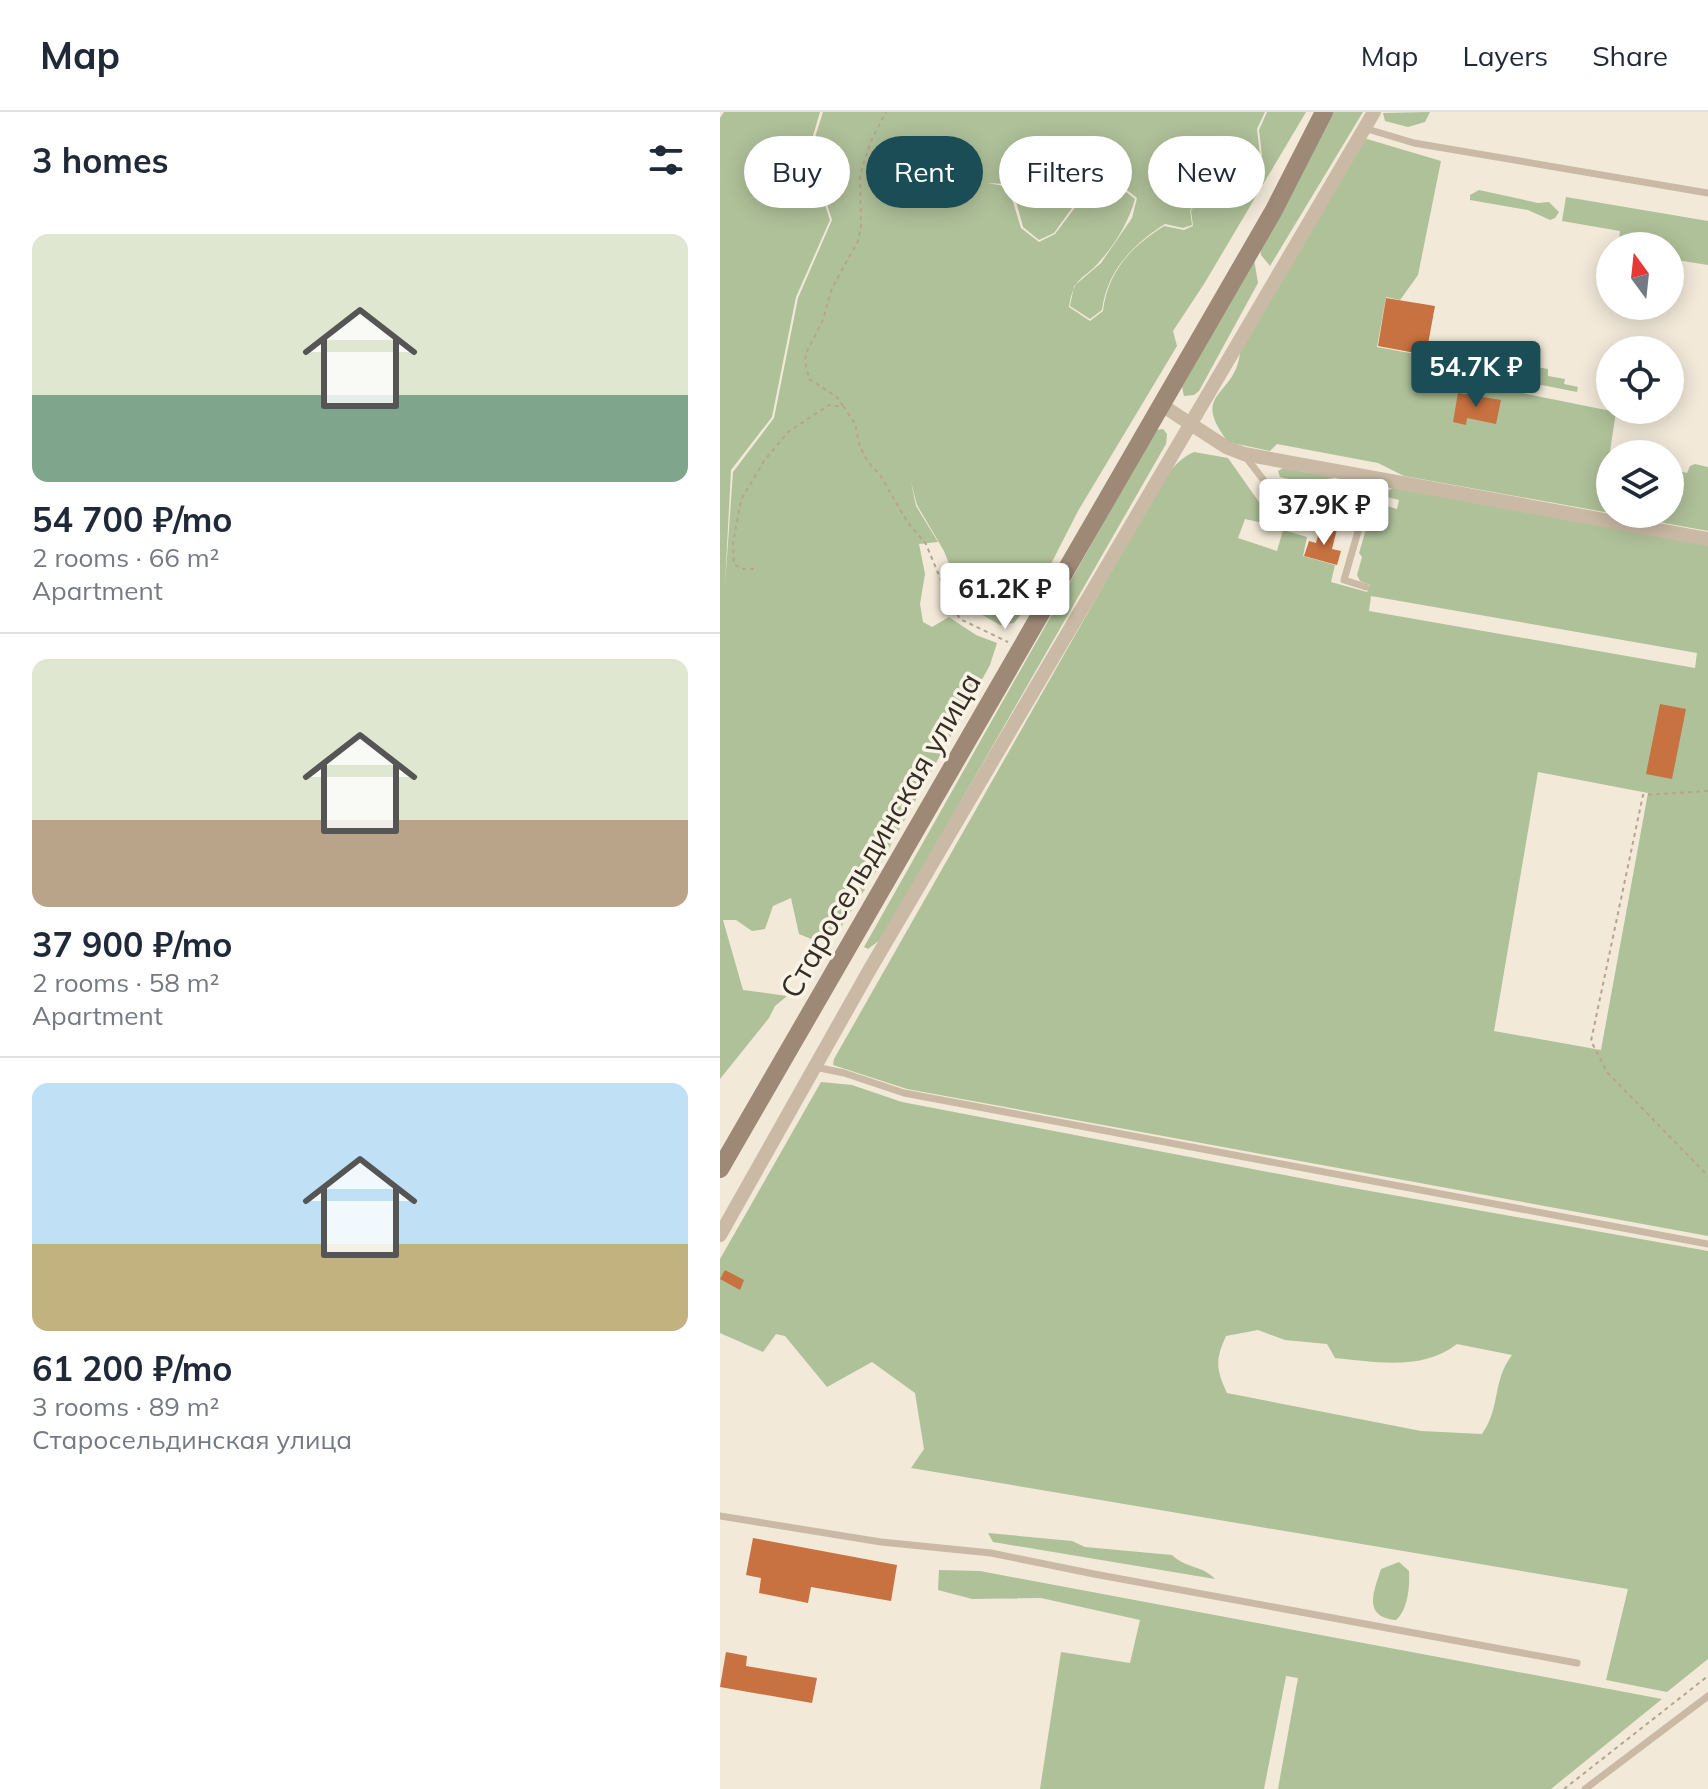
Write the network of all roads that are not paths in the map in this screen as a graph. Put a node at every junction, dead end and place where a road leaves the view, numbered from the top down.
1 (1324, 112) edge
2 (1374, 112) edge
3 (1364, 128) junction
4 (1708, 193) edge
5 (1160, 404) junction
6 (1190, 425) junction
7 (1244, 454) junction
8 (1372, 478) junction
9 (1359, 528) junction
10 (1708, 539) edge
11 (1366, 587) dead end
12 (815, 1067) junction
13 (720, 1169) edge
14 (720, 1235) edge
15 (1708, 1244) edge
16 (720, 1516) edge
17 (1577, 1663) dead end
18 (1708, 1696) edge
19 (1585, 1789) edge

1 - 5 main road, Старосельдинская улица
2 - 3 street
3 - 4 lane
3 - 6 street
5 - 6 street
5 - 13 main road, Старосельдинская улица
6 - 7 street
6 - 12 street
7 - 8 street
7 - 9 lane
8 - 9 lane
8 - 10 street
9 - 11 lane
12 - 14 street
12 - 15 lane
16 - 17 lane
18 - 19 lane

